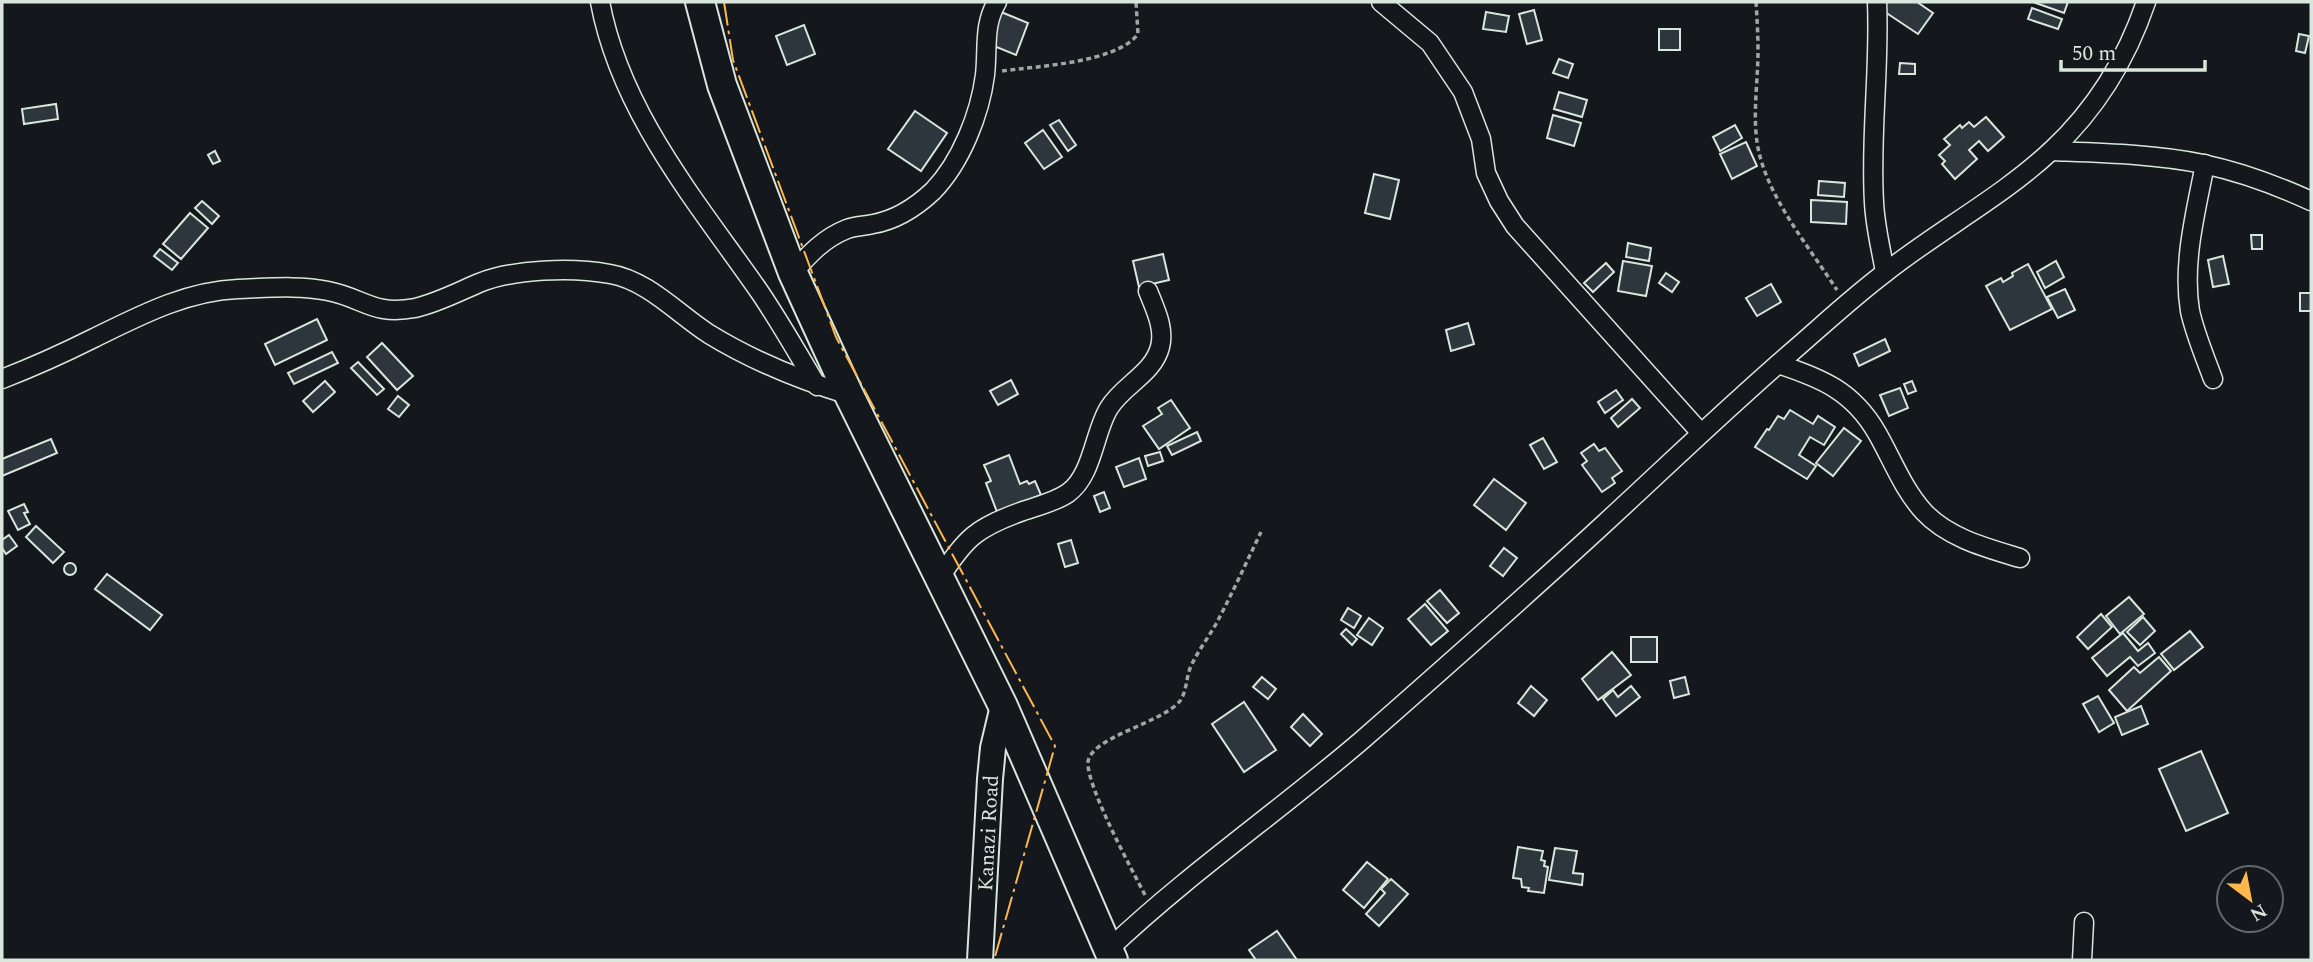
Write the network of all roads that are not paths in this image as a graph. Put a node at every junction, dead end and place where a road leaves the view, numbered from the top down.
1 (600, 2) edge
2 (700, 2) edge
3 (997, 2) edge
4 (1381, 2) edge
5 (1877, 2) edge
6 (2146, 2) edge
7 (2051, 151) junction
8 (2205, 164) junction
9 (2311, 201) edge
10 (1885, 272) junction
11 (793, 273) junction
12 (1148, 291) dead end
13 (1777, 364) junction
14 (2, 379) edge
15 (2213, 379) dead end
16 (817, 386) junction
17 (849, 395) junction
18 (1700, 432) junction
19 (2020, 558) dead end
20 (939, 579) junction
21 (1003, 706) junction
22 (2084, 922) dead end
23 (1111, 955) edge
24 (980, 960) edge
25 (2082, 960) edge

1 - 16 street
2 - 11 highway
3 - 11 street
4 - 18 street
5 - 10 street
6 - 7 street
7 - 8 street
7 - 10 street
8 - 9 street
8 - 15 street
10 - 13 street
11 - 17 highway
12 - 20 street
13 - 18 street
13 - 19 street
14 - 16 street
16 - 17 street
17 - 20 highway
18 - 23 street
20 - 21 highway
21 - 23 highway
21 - 24 main road, Kanazi Road
22 - 25 street

